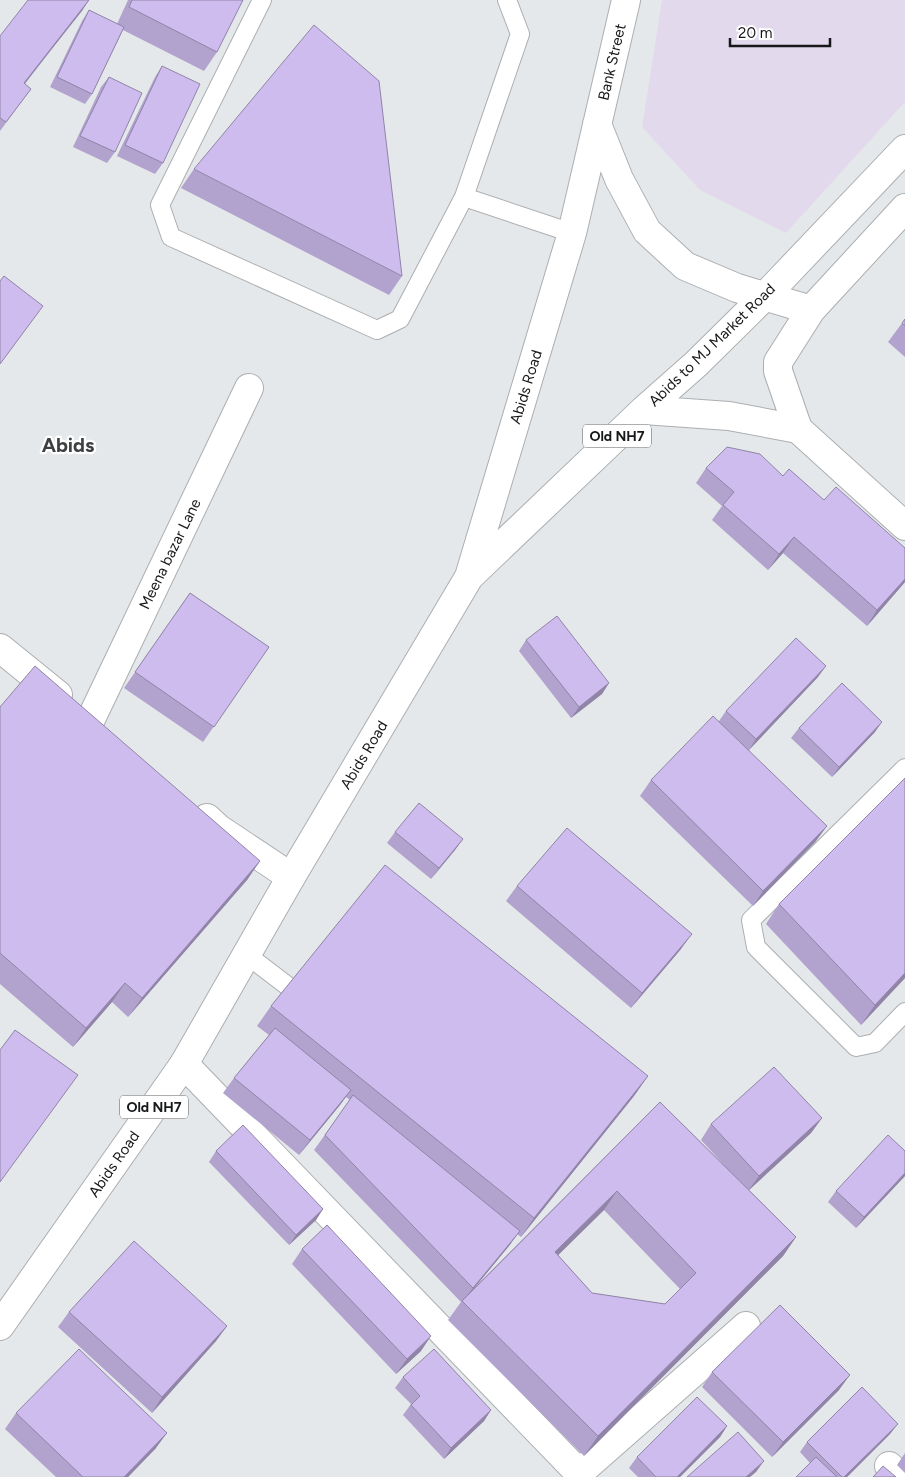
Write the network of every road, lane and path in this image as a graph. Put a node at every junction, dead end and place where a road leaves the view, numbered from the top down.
1 (262, 0) edge
2 (507, 0) edge
3 (626, 0) edge
4 (597, 124) junction
5 (905, 149) edge
6 (464, 197) junction
7 (905, 208) edge
8 (572, 233) junction
9 (765, 296) junction
10 (811, 310) junction
11 (249, 388) dead end
12 (644, 410) junction
13 (798, 428) junction
14 (905, 526) edge
15 (469, 577) junction
16 (0, 648) edge
17 (905, 768) edge
18 (189, 803) edge
19 (291, 877) junction
20 (247, 955) junction
21 (320, 1011) edge
22 (905, 1012) edge
23 (184, 1064) junction
24 (0, 1326) edge
25 (746, 1326) dead end
26 (581, 1475) edge

1 - 6 lane
2 - 6 lane
3 - 4 main road, Bank Street
4 - 8 main road, Abids Road
4 - 9 main road
5 - 9 main road, Abids to MJ Market Road / Old NH7
6 - 8 lane
7 - 10 main road
8 - 15 main road, Abids Road
9 - 10 main road
9 - 12 main road, Abids to MJ Market Road / Old NH7
10 - 13 main road
11 - 16 main road, Meena bazar Lane
12 - 13 main road
12 - 15 main road, Abids to MJ Market Road / Old NH7
13 - 14 main road
15 - 19 main road, Abids Road / Old NH7
17 - 22 lane
18 - 19 main road
19 - 20 main road, Abids Road / Old NH7
20 - 21 lane
20 - 23 main road, Abids Road / Old NH7
23 - 24 main road, Abids Road / Old NH7
23 - 26 main road
25 - 26 main road

